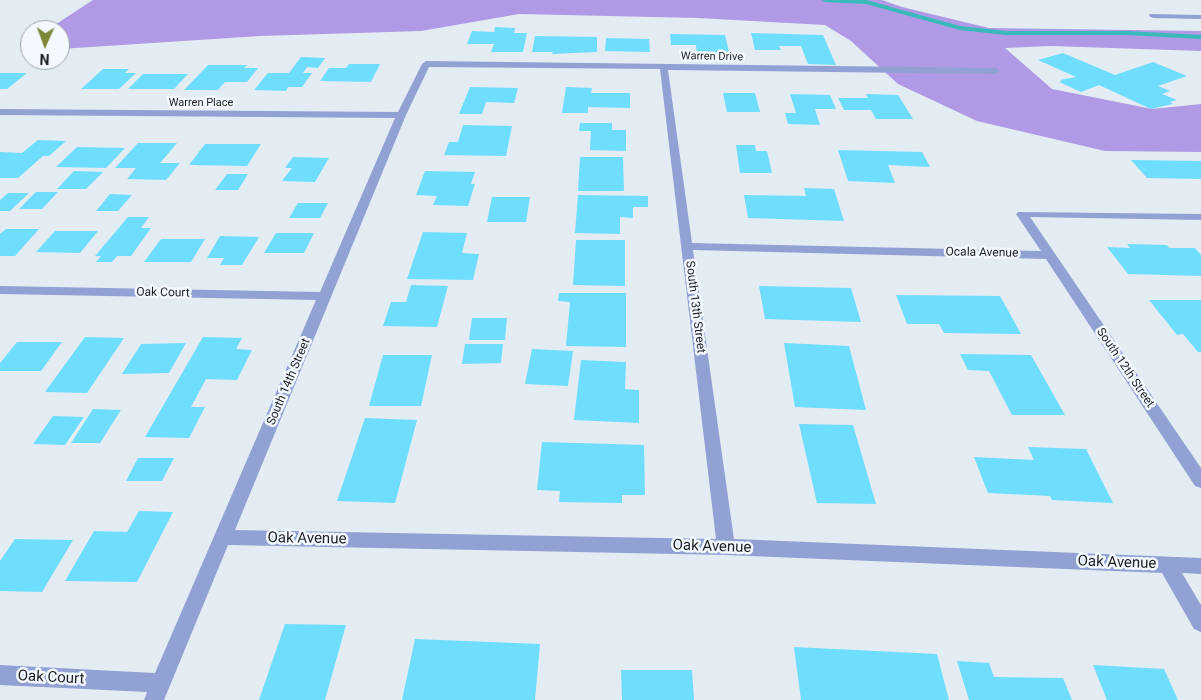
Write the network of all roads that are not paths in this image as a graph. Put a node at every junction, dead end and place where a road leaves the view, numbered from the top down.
1 (1153, 16) dead end
2 (1201, 17) edge
3 (426, 64) joint
4 (664, 68) junction
5 (996, 71) dead end
6 (0, 112) edge
7 (401, 115) junction
8 (1201, 217) edge
9 (687, 246) junction
10 (1049, 254) junction
11 (0, 290) edge
12 (326, 296) junction
13 (1201, 481) edge
14 (223, 537) junction
15 (726, 546) junction
16 (1167, 565) junction
17 (1201, 566) edge
18 (1201, 623) edge
19 (0, 675) edge
20 (158, 692) edge

1 - 2 street
3 - 4 street, Warren Drive
3 - 7 street, South 14th Street
4 - 5 street, Warren Drive
4 - 9 street, South 13th Street
6 - 7 street, Warren Place
7 - 12 street, South 14th Street
8 - 10 street
9 - 10 street, Ocala Avenue
9 - 15 street, South 13th Street
10 - 13 street, South 12th Street
11 - 12 street, Oak Court
12 - 14 street, South 14th Street
14 - 15 street, Oak Avenue
14 - 20 street, South 14th Street
15 - 16 street, Oak Avenue
16 - 17 street, Oak Avenue
16 - 18 street
19 - 20 street, Oak Court

